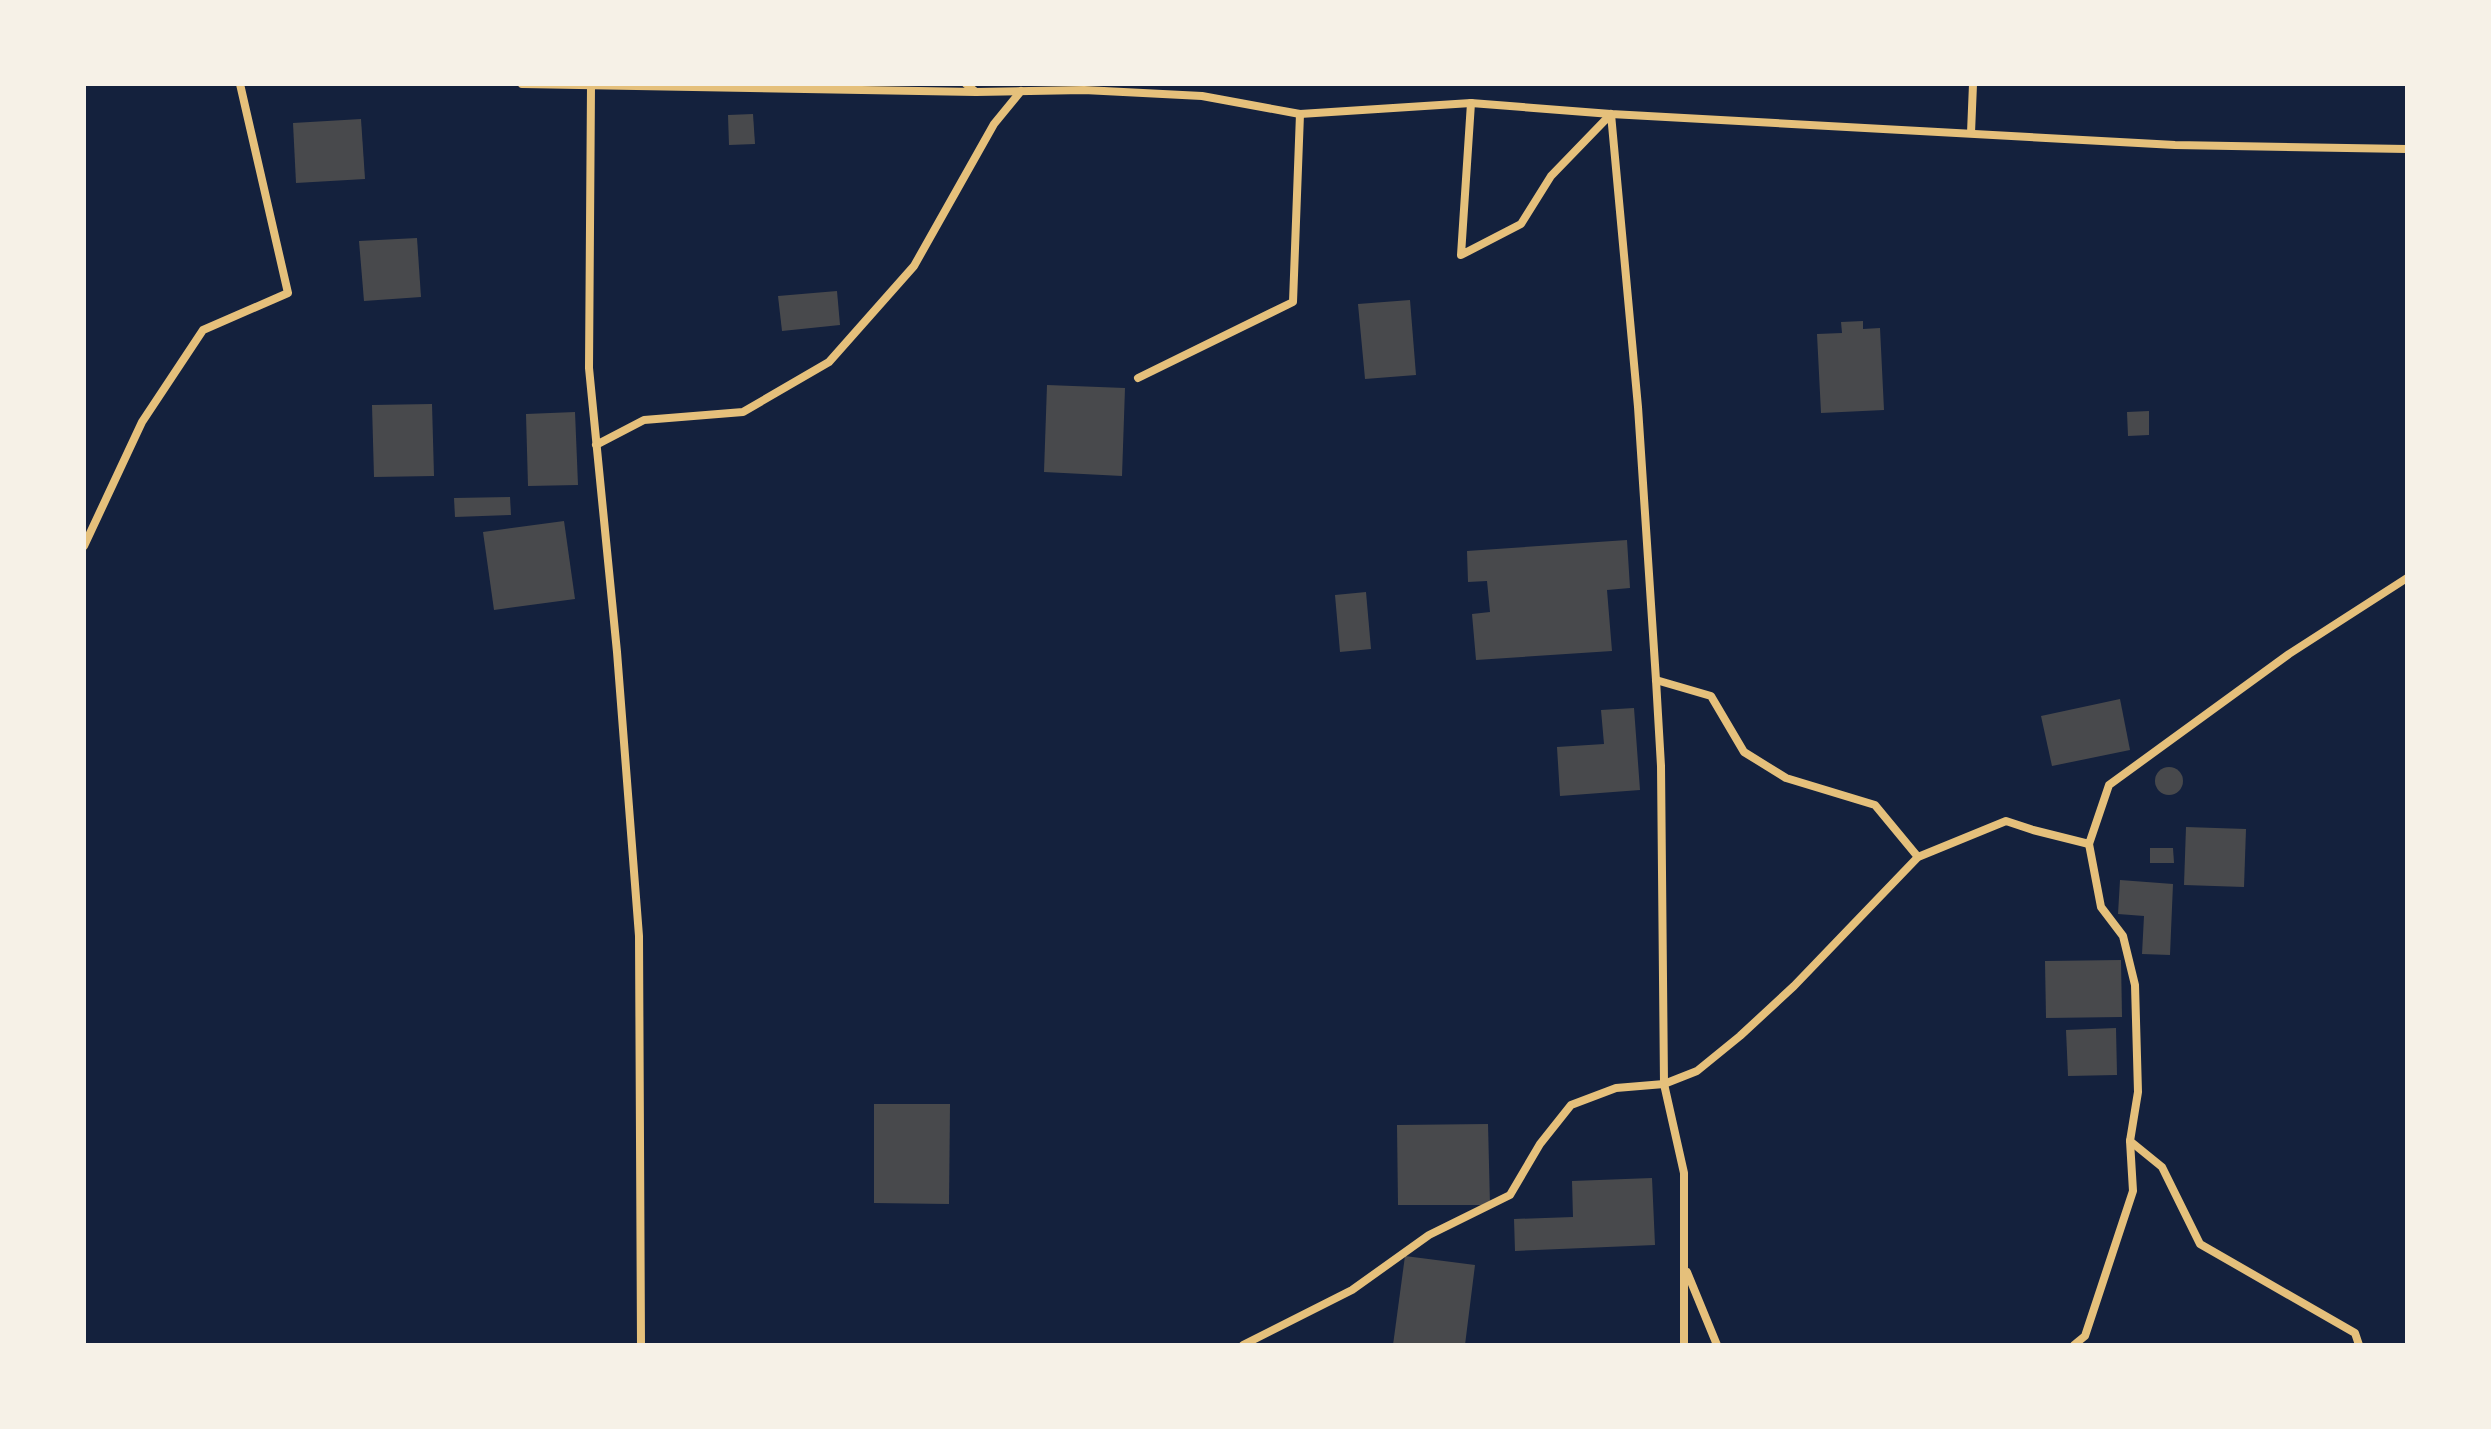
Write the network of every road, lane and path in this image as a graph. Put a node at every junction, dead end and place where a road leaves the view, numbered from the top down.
1 (240, 84) edge
2 (522, 84) edge
3 (966, 84) edge
4 (1973, 84) edge
5 (591, 86) junction
6 (1021, 91) junction
7 (976, 92) junction
8 (1471, 103) junction
9 (1300, 114) junction
10 (1611, 114) junction
11 (1971, 133) junction
12 (2407, 149) edge
13 (1138, 378) dead end
14 (596, 445) junction
15 (84, 546) edge
16 (2407, 578) edge
17 (1656, 680) junction
18 (2089, 844) junction
19 (1918, 857) junction
20 (1664, 1084) junction
21 (2130, 1141) junction
22 (1685, 1268) junction
23 (641, 1345) edge
24 (1243, 1345) edge
25 (1684, 1345) edge
26 (1717, 1345) edge
27 (2074, 1345) edge
28 (2359, 1345) edge

1 - 15 street
2 - 5 street
3 - 7 street
4 - 11 street
5 - 7 street
5 - 14 street
6 - 7 street
6 - 9 street
6 - 14 street
8 - 9 street
8 - 10 street
8 - 10 street
9 - 13 street
10 - 11 street
10 - 17 street
11 - 12 street
14 - 23 street
16 - 18 street
17 - 19 street
17 - 20 street
18 - 19 street
18 - 21 street
19 - 20 street
20 - 22 street
20 - 24 street
21 - 27 street
21 - 28 street
22 - 25 street
22 - 26 street

